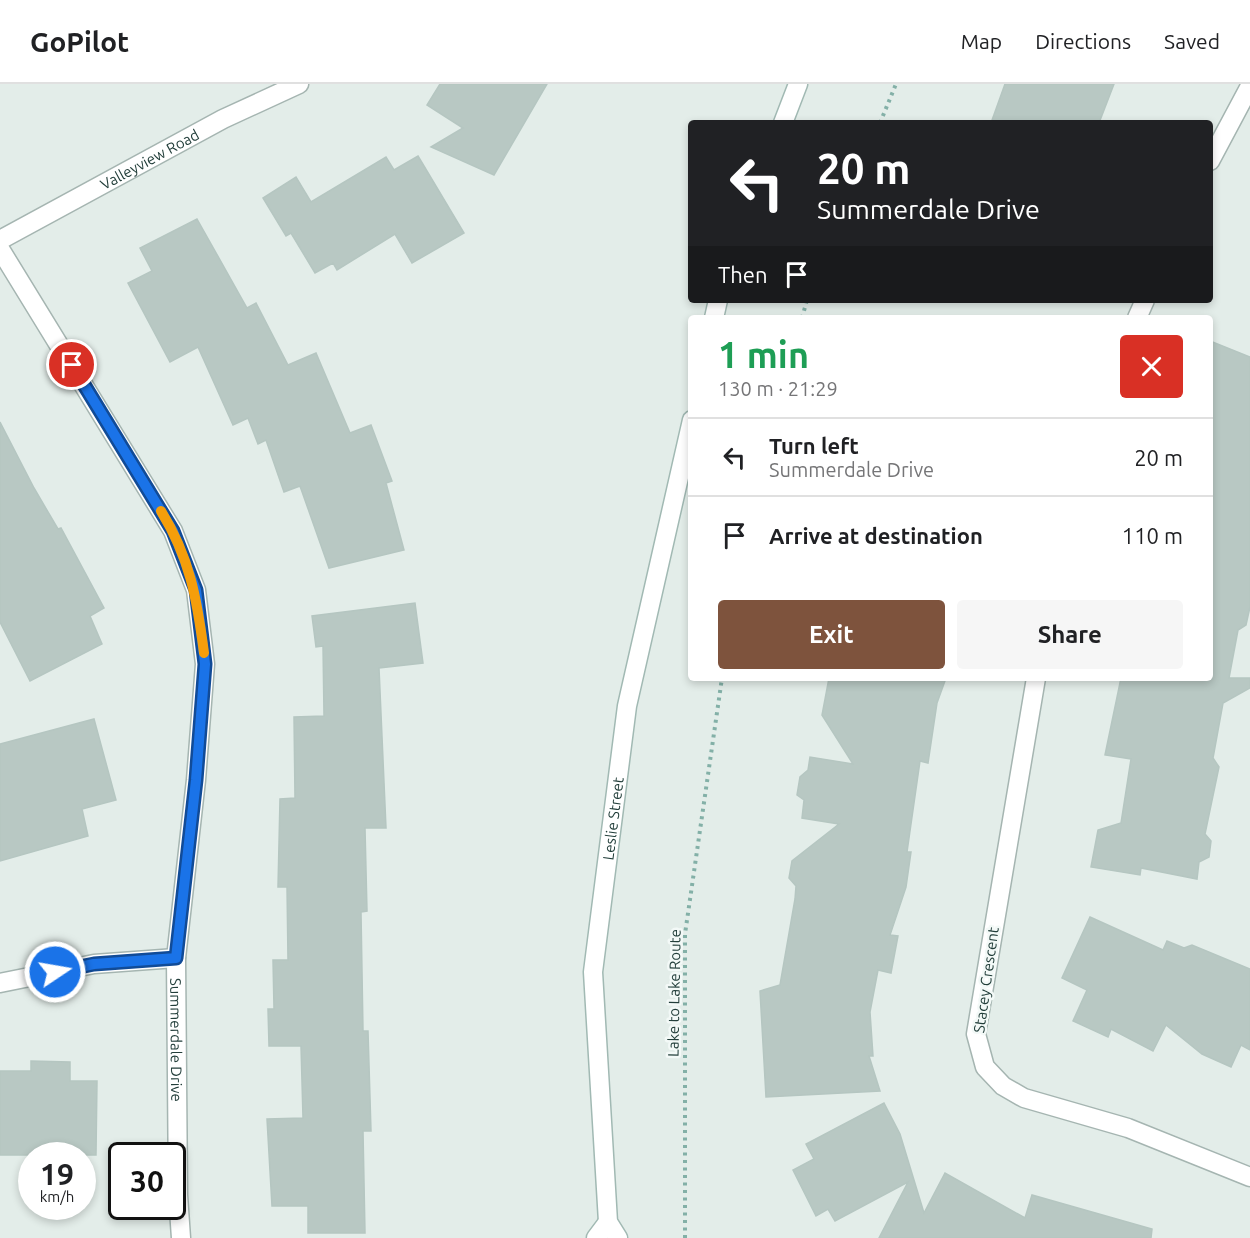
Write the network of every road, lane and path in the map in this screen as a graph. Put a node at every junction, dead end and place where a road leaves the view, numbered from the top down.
1 (299, 84) edge
2 (798, 84) edge
3 (896, 84) edge
4 (1250, 86) edge
5 (784, 120) edge
6 (881, 120) edge
7 (1213, 155) edge
8 (0, 240) edge
9 (0, 249) edge
10 (688, 438) edge
11 (722, 681) edge
12 (1035, 681) edge
13 (176, 958) junction
14 (0, 983) edge
15 (1250, 1177) edge
16 (608, 1222) junction
17 (181, 1238) edge
18 (596, 1238) edge
19 (618, 1238) edge
20 (685, 1238) edge

1 - 8 street, Valleyview Road
2 - 5 street
3 - 6 path
4 - 7 street
9 - 13 street, Summerdale Drive
10 - 16 street, Leslie Street
11 - 20 path, Lake to Lake Route
12 - 15 street, Stacey Crescent
13 - 14 street
13 - 17 street, Summerdale Drive
16 - 18 street
16 - 19 street, Leslie Street

